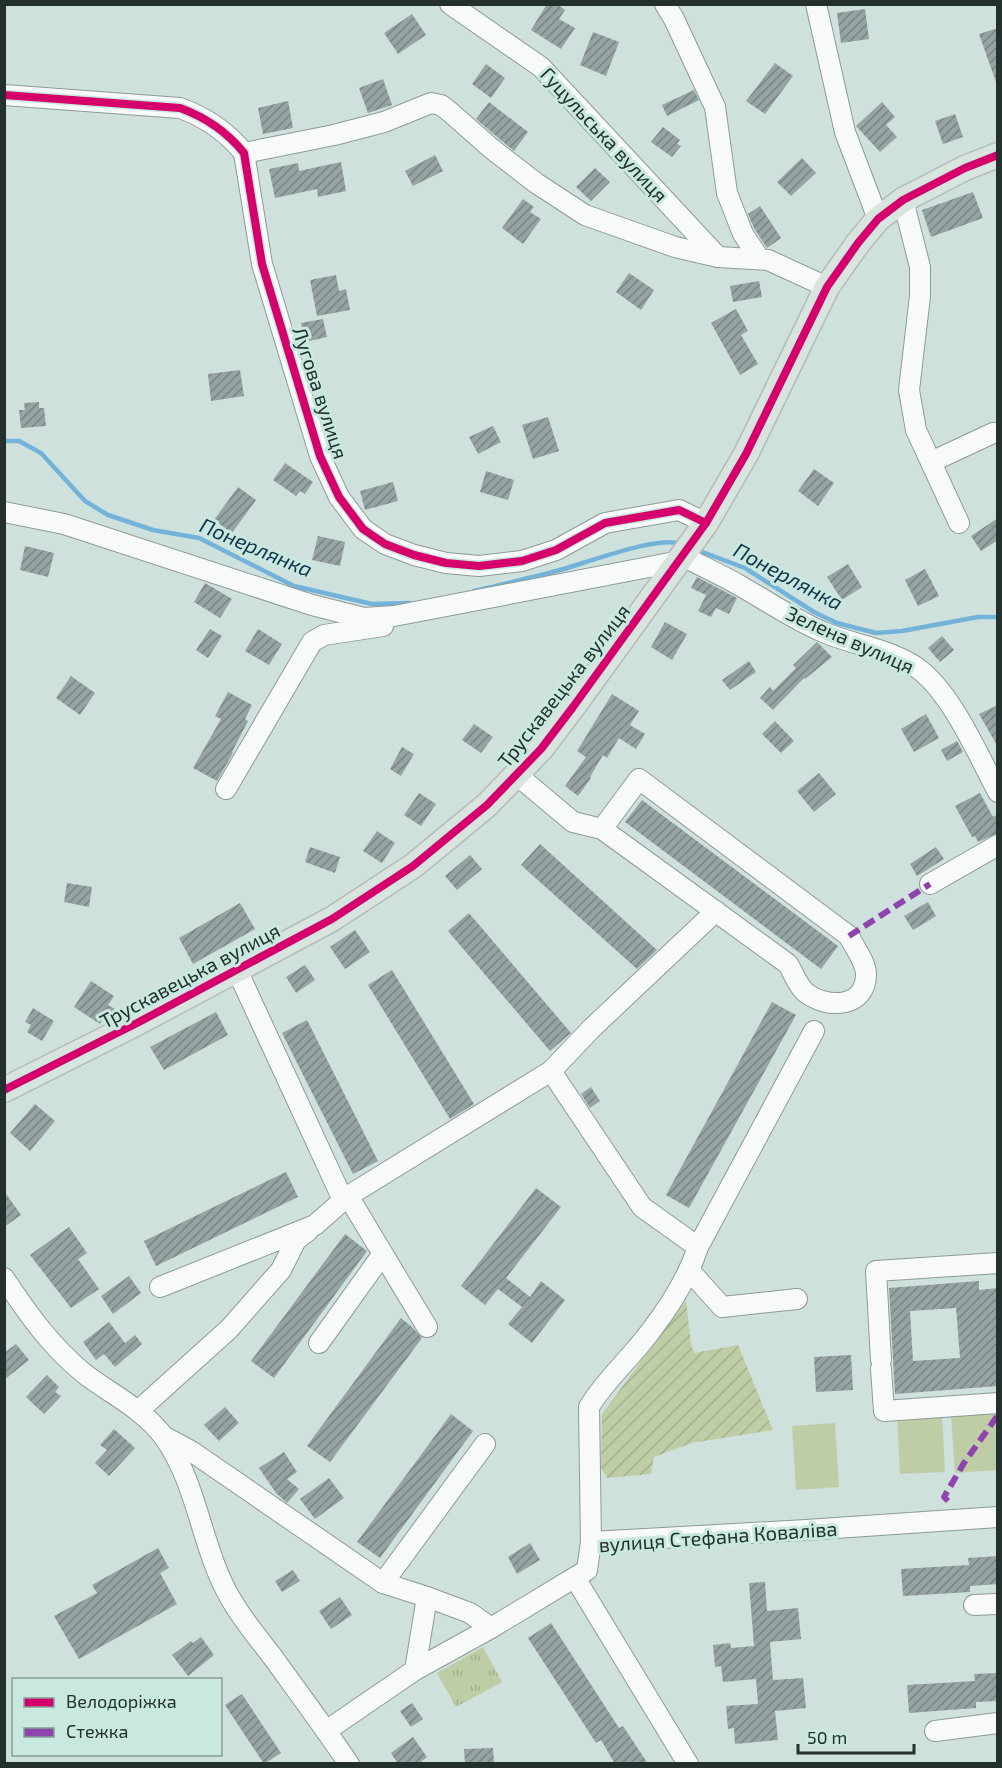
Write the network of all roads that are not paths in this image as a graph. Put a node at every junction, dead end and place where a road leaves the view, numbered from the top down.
1 (450, 4) edge
2 (665, 4) edge
3 (816, 4) edge
4 (4, 95) edge
5 (244, 153) junction
6 (998, 155) edge
7 (903, 200) junction
8 (878, 219) junction
9 (718, 256) junction
10 (759, 258) junction
11 (827, 287) junction
12 (998, 433) edge
13 (931, 462) junction
14 (4, 513) edge
15 (959, 523) dead end
16 (690, 546) junction
17 (394, 616) junction
18 (517, 775) junction
19 (226, 789) dead end
20 (998, 792) edge
21 (602, 829) junction
22 (998, 845) edge
23 (930, 884) dead end
24 (716, 911) junction
25 (237, 970) junction
26 (814, 1031) dead end
27 (551, 1071) junction
28 (4, 1090) edge
29 (345, 1198) junction
30 (315, 1225) junction
31 (698, 1247) junction
32 (382, 1256) junction
33 (998, 1263) edge
34 (690, 1271) junction
35 (4, 1278) edge
36 (160, 1287) dead end
37 (796, 1299) dead end
38 (427, 1327) dead end
39 (320, 1343) dead end
40 (998, 1403) edge
41 (138, 1411) junction
42 (163, 1436) junction
43 (485, 1444) dead end
44 (998, 1517) edge
45 (591, 1542) junction
46 (575, 1578) junction
47 (383, 1583) junction
48 (427, 1597) junction
49 (998, 1604) edge
50 (974, 1605) dead end
51 (491, 1628) junction
52 (415, 1670) junction
53 (998, 1723) edge
54 (326, 1731) junction
55 (935, 1731) dead end
56 (349, 1764) edge
57 (688, 1764) edge

1 - 9 street, Гуцульська вулиця
2 - 10 street
3 - 8 street
4 - 5 street
5 - 9 street
5 - 16 street, Лугова вулиця
6 - 7 main road, Трускавецька вулиця
7 - 8 main road, Трускавецька вулиця
7 - 13 street
8 - 11 main road, Трускавецька вулиця
9 - 10 street
10 - 11 street
11 - 16 main road, Трускавецька вулиця
12 - 13 street
13 - 15 street
14 - 17 street
16 - 17 street
16 - 18 main road, Трускавецька вулиця
16 - 20 street, Зелена вулиця
17 - 19 street
18 - 21 street
18 - 25 main road, Трускавецька вулиця
21 - 24 street
21 - 24 street
22 - 23 street
24 - 27 street
25 - 28 main road, Трускавецька вулиця
25 - 29 street
26 - 31 street
27 - 29 street
27 - 31 street
29 - 30 street
29 - 32 street
30 - 36 street
30 - 41 street
31 - 34 street
32 - 38 street
32 - 39 street
33 - 40 street
34 - 37 street
34 - 45 street
35 - 41 street
41 - 42 street
42 - 47 street
42 - 54 street
43 - 47 street
44 - 45 street, вулиця Стефана Коваліва
45 - 46 street, вулиця Стефана Коваліва
46 - 51 street, вулиця Стефана Коваліва
46 - 57 street
47 - 48 street
48 - 51 street
48 - 52 street
49 - 50 street
51 - 52 street, вулиця Стефана Коваліва
52 - 54 street, вулиця Стефана Коваліва
53 - 55 street
54 - 56 street

